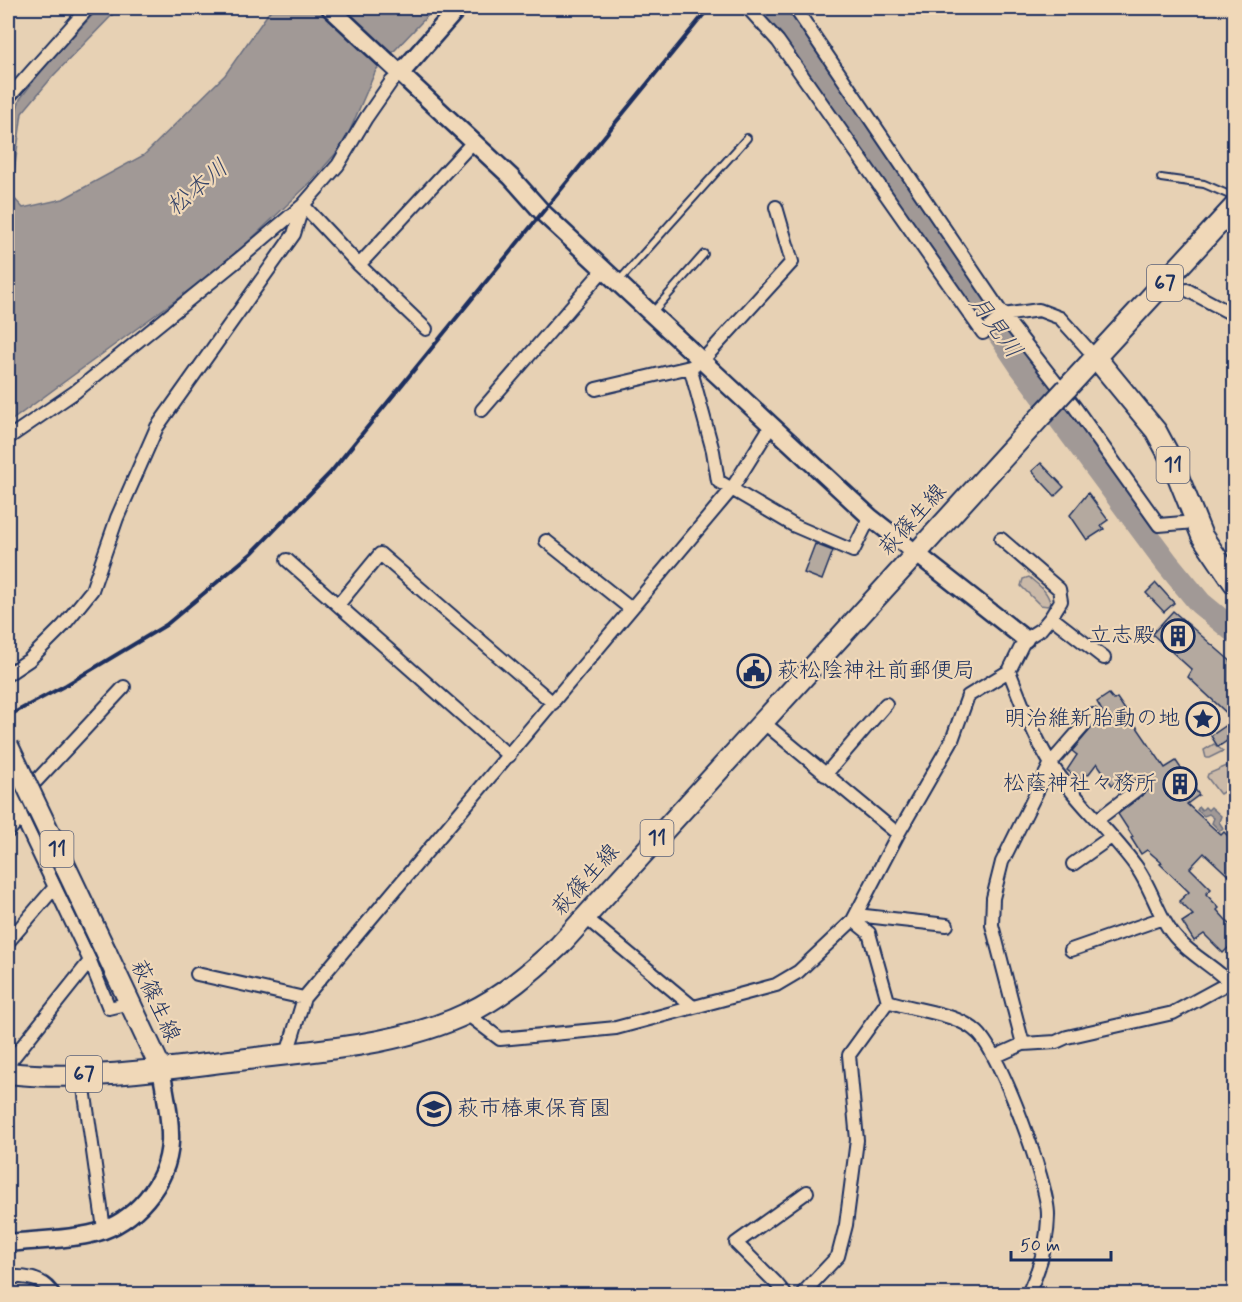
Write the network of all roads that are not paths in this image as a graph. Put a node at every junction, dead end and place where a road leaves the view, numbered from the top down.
1 (88, 8) edge
2 (330, 8) edge
3 (458, 8) edge
4 (748, 8) edge
5 (795, 8) edge
6 (397, 68) junction
7 (8, 98) edge
8 (747, 138) dead end
9 (474, 141) junction
10 (1161, 178) dead end
11 (1234, 197) edge
12 (303, 205) junction
13 (776, 207) dead end
14 (1234, 207) edge
15 (704, 254) dead end
16 (359, 265) junction
17 (604, 269) junction
18 (618, 282) junction
19 (1187, 290) dead end
20 (651, 313) junction
21 (1003, 315) junction
22 (1234, 315) edge
23 (426, 330) dead end
24 (1096, 358) junction
25 (696, 364) junction
26 (596, 389) dead end
27 (482, 410) dead end
28 (771, 426) junction
29 (8, 438) edge
30 (731, 490) junction
31 (870, 518) junction
32 (1195, 522) junction
33 (1001, 539) dead end
34 (546, 541) dead end
35 (915, 554) junction
36 (287, 560) dead end
37 (1234, 583) edge
38 (338, 605) junction
39 (632, 609) junction
40 (1051, 617) junction
41 (1026, 639) junction
42 (1104, 658) dead end
43 (1009, 671) junction
44 (8, 674) edge
45 (124, 687) dead end
46 (553, 703) junction
47 (886, 704) dead end
48 (1093, 715) dead end
49 (763, 722) junction
50 (8, 746) edge
51 (508, 756) junction
52 (1051, 763) junction
53 (825, 775) junction
54 (8, 781) edge
55 (1144, 784) dead end
56 (17, 802) junction
57 (21, 816) junction
58 (1097, 820) junction
59 (8, 832) edge
60 (898, 834) junction
61 (1112, 837) junction
62 (1073, 864) dead end
63 (56, 887) junction
64 (585, 917) junction
65 (855, 917) junction
66 (1163, 918) junction
67 (947, 925) dead end
68 (8, 942) edge
69 (1071, 950) dead end
70 (98, 956) junction
71 (197, 974) dead end
72 (1232, 984) edge
73 (304, 998) junction
74 (888, 1001) junction
75 (693, 1007) junction
76 (467, 1014) junction
77 (1023, 1044) junction
78 (287, 1054) junction
79 (994, 1057) junction
80 (8, 1064) edge
81 (161, 1069) junction
82 (8, 1073) edge
83 (82, 1074) junction
84 (807, 1192) dead end
85 (104, 1229) junction
86 (8, 1242) edge
87 (8, 1277) edge
88 (53, 1294) edge
89 (785, 1294) edge
90 (802, 1294) edge
91 (1028, 1294) edge

1 - 7 street
2 - 6 street
3 - 6 street
4 - 21 street
5 - 21 street
6 - 9 street
6 - 12 street
8 - 18 lane
9 - 16 street
9 - 17 street
10 - 11 lane
12 - 16 street
12 - 29 street
12 - 44 street
13 - 25 street
14 - 24 main road, 67
15 - 20 lane
16 - 23 street
17 - 18 street
17 - 27 street
18 - 20 street
19 - 22 street
20 - 25 street
21 - 24 street
21 - 32 street
24 - 32 main road, 11
24 - 35 main road, 萩篠生線 / 11, bridge
25 - 26 street
25 - 28 street
25 - 30 street
28 - 30 street
28 - 31 street
30 - 31 street
30 - 39 street
31 - 35 street
32 - 37 main road, 11
33 - 40 street
34 - 39 street
35 - 41 street
35 - 49 main road, 萩篠生線 / 11
36 - 38 street
38 - 46 street
38 - 51 street
39 - 46 street
40 - 41 street
40 - 42 street
41 - 43 street
43 - 52 street
43 - 60 street
45 - 56 street
46 - 51 street
47 - 53 street
48 - 52 street
49 - 53 street
49 - 64 main road, 萩篠生線 / 11
50 - 70 main road, 萩篠生線 / 11, bridge
51 - 73 street
52 - 58 street
52 - 77 street
53 - 60 street
54 - 56 street
55 - 58 street
56 - 57 street
57 - 59 street
57 - 63 street
58 - 61 street
60 - 65 street
61 - 62 street
61 - 66 street
63 - 68 street
63 - 70 street
64 - 75 street
64 - 76 main road, 萩篠生線 / 11
65 - 67 street
65 - 74 street
65 - 75 street
66 - 69 street
66 - 72 street
70 - 80 street
70 - 81 main road, 萩篠生線 / 11
71 - 73 street
72 - 77 street
73 - 78 street
74 - 79 street
74 - 90 street
75 - 76 street
76 - 78 main road, 萩篠生線 / 11
77 - 79 street
78 - 81 main road, 萩篠生線 / 11
79 - 91 street
81 - 83 main road, 67
81 - 85 street
82 - 83 main road, 67
83 - 85 street
84 - 89 street
85 - 86 street
87 - 88 street

